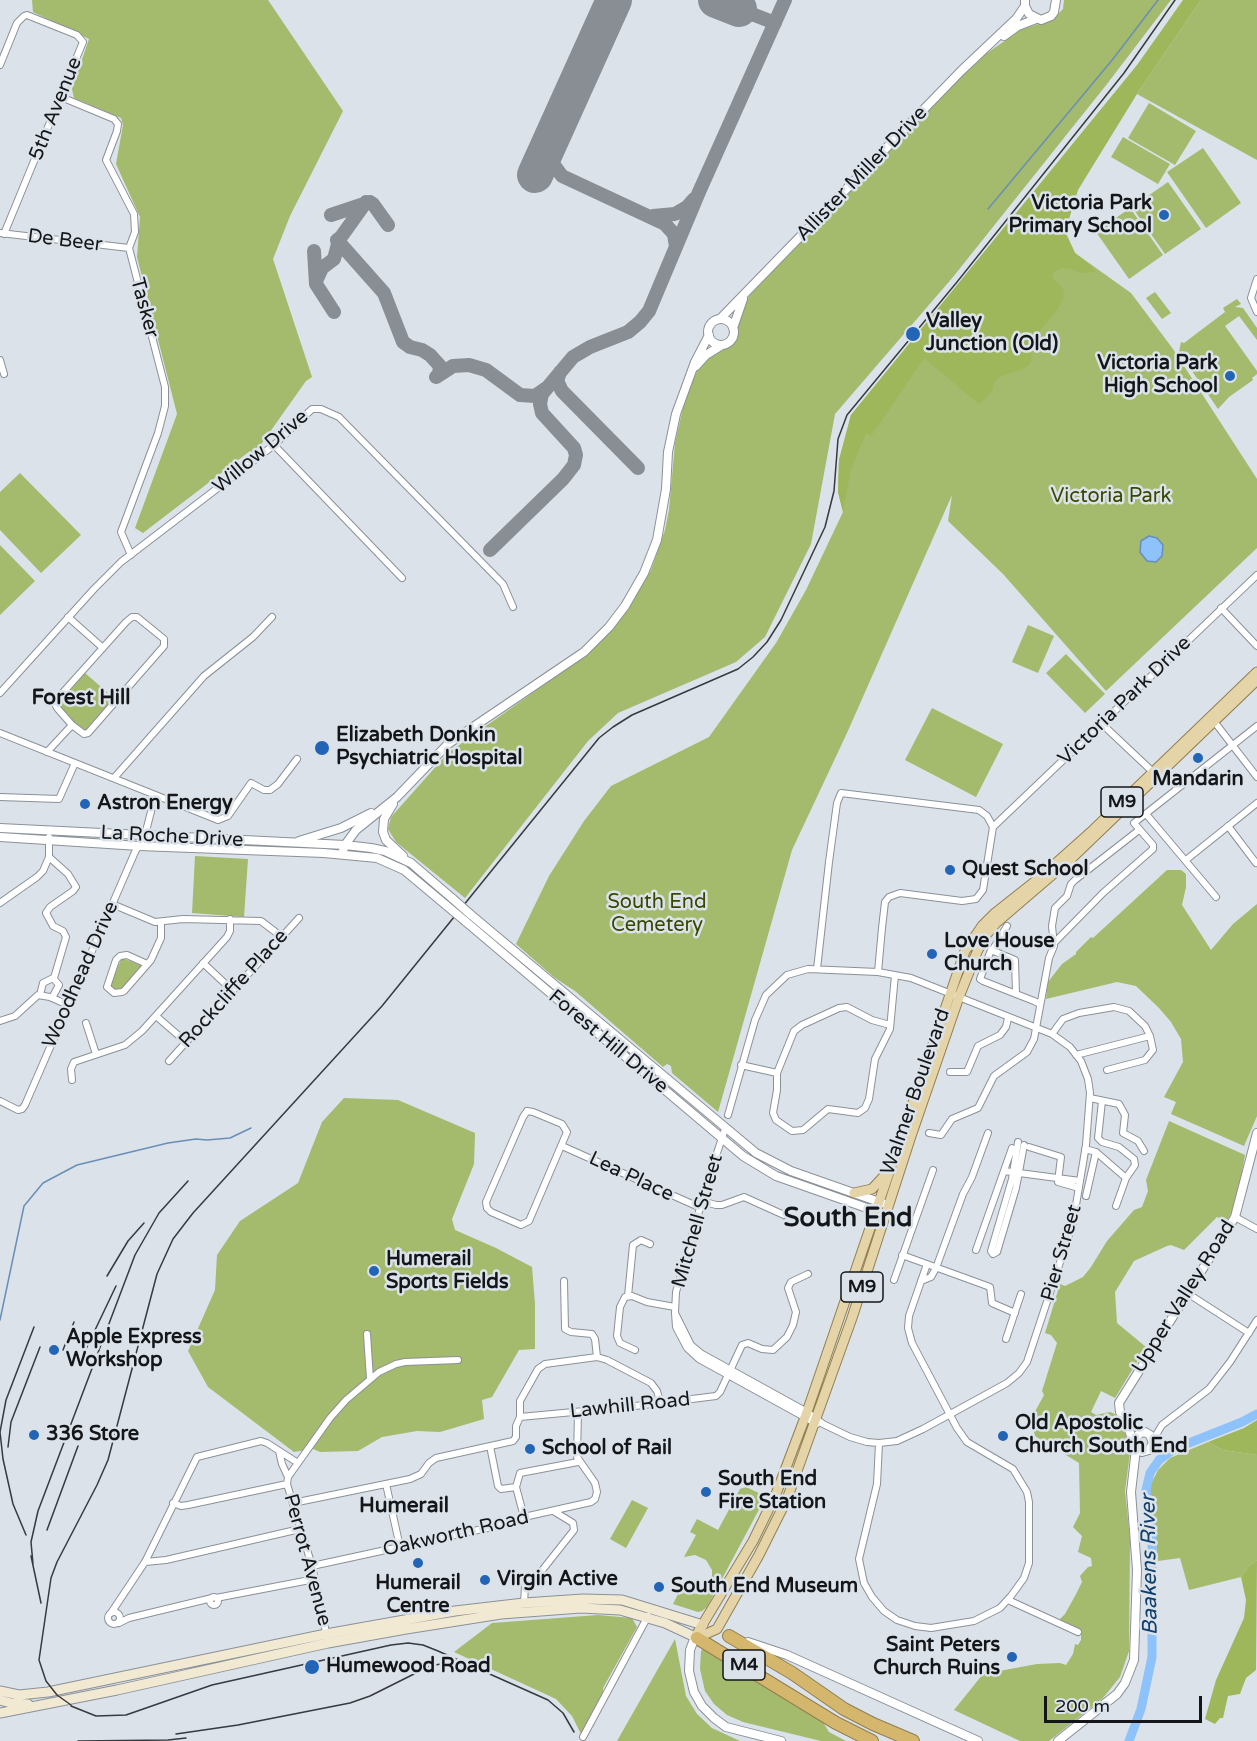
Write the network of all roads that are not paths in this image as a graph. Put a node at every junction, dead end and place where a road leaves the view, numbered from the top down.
1 (1057, 1) edge
2 (1025, 3) edge
3 (1036, 19) junction
4 (978, 54) junction
5 (0, 65) edge
6 (61, 97) junction
7 (2, 234) edge
8 (129, 248) junction
9 (1257, 279) edge
10 (745, 295) junction
11 (1257, 312) edge
12 (720, 319) junction
13 (734, 328) junction
14 (709, 335) junction
15 (722, 345) junction
16 (0, 360) edge
17 (4, 374) dead end
18 (689, 377) junction
19 (274, 444) junction
20 (131, 555) junction
21 (1257, 575) edge
22 (402, 578) dead end
23 (513, 608) dead end
24 (1221, 609) junction
25 (68, 617) junction
26 (272, 617) dead end
27 (1257, 646) edge
28 (103, 648) junction
29 (1257, 672) edge
30 (1257, 680) edge
31 (0, 693) edge
32 (1212, 719) junction
33 (1102, 724) junction
34 (72, 725) junction
35 (1257, 726) edge
36 (0, 733) edge
37 (1233, 746) junction
38 (47, 752) junction
39 (297, 759) dead end
40 (75, 763) junction
41 (1155, 774) junction
42 (1257, 777) edge
43 (114, 778) junction
44 (155, 796) junction
45 (0, 797) edge
46 (396, 798) junction
47 (1257, 803) edge
48 (1146, 814) junction
49 (1228, 826) junction
50 (993, 827) junction
51 (0, 828) edge
52 (1139, 830) junction
53 (49, 835) junction
54 (146, 835) junction
55 (0, 837) edge
56 (291, 843) junction
57 (345, 845) junction
58 (139, 846) junction
59 (342, 854) junction
60 (49, 857) junction
61 (1186, 860) junction
62 (411, 863) junction
63 (1256, 863) edge
64 (1216, 897) dead end
65 (450, 902) junction
66 (0, 903) edge
67 (112, 904) junction
68 (467, 917) junction
69 (299, 918) dead end
70 (230, 919) junction
71 (161, 922) junction
72 (1007, 926) dead end
73 (282, 937) junction
74 (1054, 943) junction
75 (993, 949) junction
76 (203, 963) junction
77 (147, 964) junction
78 (817, 969) junction
79 (878, 972) junction
80 (895, 975) junction
81 (54, 978) junction
82 (232, 992) junction
83 (1016, 994) junction
84 (40, 995) junction
85 (954, 995) junction
86 (52, 998) junction
87 (1040, 1004) junction
88 (68, 1005) junction
89 (156, 1016) junction
90 (1008, 1018) junction
91 (0, 1021) edge
92 (86, 1023) dead end
93 (890, 1025) junction
94 (1036, 1028) junction
95 (1052, 1034) junction
96 (1150, 1036) junction
97 (186, 1042) junction
98 (96, 1054) junction
99 (1076, 1055) junction
100 (169, 1061) dead end
101 (741, 1065) junction
102 (1107, 1070) dead end
103 (950, 1072) dead end
104 (777, 1073) junction
105 (72, 1080) dead end
106 (1090, 1098) junction
107 (0, 1101) edge
108 (1102, 1101) junction
109 (728, 1114) dead end
110 (726, 1129) junction
111 (929, 1132) dead end
112 (988, 1133) dead end
113 (1257, 1133) edge
114 (722, 1138) junction
115 (562, 1146) junction
116 (1012, 1148) dead end
117 (1085, 1149) junction
118 (1144, 1151) dead end
119 (1096, 1152) junction
120 (1254, 1153) edge
121 (889, 1170) junction
122 (933, 1170) dead end
123 (1004, 1171) junction
124 (1017, 1173) junction
125 (1058, 1178) junction
126 (1126, 1178) junction
127 (1080, 1184) junction
128 (854, 1193) junction
129 (1086, 1196) dead end
130 (701, 1204) junction
131 (876, 1206) junction
132 (1116, 1206) dead end
133 (887, 1210) junction
134 (784, 1215) dead end
135 (1235, 1217) junction
136 (1257, 1229) edge
137 (650, 1244) dead end
138 (976, 1250) dead end
139 (902, 1255) junction
140 (927, 1264) junction
141 (935, 1271) junction
142 (808, 1274) dead end
143 (894, 1280) dead end
144 (564, 1281) dead end
145 (921, 1281) junction
146 (1187, 1293) junction
147 (1021, 1294) dead end
148 (628, 1296) junction
149 (675, 1310) junction
150 (1015, 1313) junction
151 (1257, 1320) edge
152 (1249, 1333) junction
153 (367, 1334) dead end
154 (1006, 1339) dead end
155 (635, 1350) dead end
156 (597, 1357) junction
157 (458, 1360) dead end
158 (729, 1373) junction
159 (370, 1379) junction
160 (660, 1402) junction
161 (578, 1412) junction
162 (805, 1415) junction
163 (950, 1415) junction
164 (520, 1417) junction
165 (818, 1422) junction
166 (1126, 1422) junction
167 (1140, 1433) junction
168 (1153, 1440) junction
169 (879, 1443) junction
170 (490, 1446) junction
171 (1138, 1447) junction
172 (279, 1451) junction
173 (578, 1462) junction
174 (298, 1463) junction
175 (288, 1481) junction
176 (386, 1484) junction
177 (516, 1486) junction
178 (173, 1503) junction
179 (293, 1503) junction
180 (555, 1512) junction
181 (524, 1517) junction
182 (300, 1529) junction
183 (400, 1547) junction
184 (145, 1562) junction
185 (312, 1566) junction
186 (315, 1579) junction
187 (1008, 1600) junction
188 (524, 1603) junction
189 (649, 1613) junction
190 (703, 1625) junction
191 (717, 1629) junction
192 (1078, 1632) dead end
193 (729, 1636) junction
194 (696, 1637) junction
195 (327, 1639) junction
196 (0, 1691) edge
197 (0, 1700) edge
198 (58, 1702) junction
199 (0, 1713) edge
200 (583, 1737) dead end
201 (781, 1741) edge
202 (872, 1741) edge
203 (913, 1741) edge
204 (978, 1741) edge
205 (1058, 1741) edge

1 - 3 street, Allister Miller Drive
2 - 3 street
2 - 4 street, Allister Miller Drive
3 - 4 street, Allister Miller Drive
4 - 10 street, Allister Miller Drive
5 - 6 street, 5th Avenue
6 - 7 street, 5th Avenue
6 - 8 street, Tasker
7 - 8 street, De Beer
8 - 20 street, Tasker
9 - 11 street
10 - 12 street, Allister Miller Drive
10 - 13 street, Allister Miller Drive
12 - 13 street
12 - 14 street
13 - 15 street
14 - 15 street
14 - 18 street
15 - 18 street
16 - 17 street
18 - 46 street
19 - 20 street, Willow Drive
19 - 22 street
19 - 23 street, Willow Drive
20 - 25 street, Willow Drive
21 - 24 street, Victoria Park Drive
24 - 27 street
24 - 33 street, Victoria Park Drive
25 - 28 street
25 - 31 street, Willow Drive
26 - 43 street
28 - 34 street
28 - 34 street
29 - 32 main road, Walmer Boulevard / M9
30 - 32 main road, Walmer Boulevard / M9
32 - 37 street
32 - 41 main road, Walmer Boulevard / M9
33 - 41 street
33 - 50 street, Victoria Park Drive
34 - 38 street
35 - 37 street
36 - 38 street
37 - 42 street
37 - 48 street
38 - 40 street
39 - 44 street
40 - 43 street
40 - 45 street
41 - 85 main road, Walmer Boulevard / M9
43 - 44 street
44 - 54 street
46 - 56 street
46 - 57 street
46 - 62 street
47 - 49 street
48 - 52 street
48 - 61 street
49 - 61 street
49 - 63 street
50 - 78 street
50 - 79 street
51 - 53 street, La Roche Drive
52 - 74 street
52 - 74 street
53 - 54 street, La Roche Drive
53 - 55 street, La Roche Drive
53 - 58 street, La Roche Drive
53 - 60 street
54 - 56 street, La Roche Drive
54 - 58 street
56 - 57 street, La Roche Drive
57 - 59 street
57 - 62 street, Forest Hill Drive
58 - 59 street, La Roche Drive
58 - 67 street, Woodhead Drive
59 - 65 street, Forest Hill Drive
60 - 66 street
60 - 81 street
61 - 64 street
62 - 65 street, Forest Hill Drive
65 - 68 street, Forest Hill Drive, bridge
67 - 71 street
67 - 88 street, Woodhead Drive
68 - 110 street, Forest Hill Drive
68 - 114 street, Forest Hill Drive
69 - 73 street, Rockcliffe Place
70 - 71 street
70 - 73 street
70 - 76 street
71 - 77 street
72 - 75 street
73 - 82 street, Rockcliffe Place
74 - 87 street
75 - 83 street
75 - 83 street
76 - 82 street
76 - 89 street
77 - 77 street
78 - 79 street
78 - 101 street
79 - 80 street
80 - 85 street
80 - 93 street
81 - 84 street
81 - 86 street
82 - 97 street, Rockcliffe Place
83 - 87 street
84 - 86 street
84 - 91 street
85 - 90 street, Pier Street
85 - 121 main road, Walmer Boulevard / M9
85 - 133 main road, Walmer Boulevard / M9
86 - 88 street
87 - 94 street
88 - 107 street, Woodhead Drive
89 - 97 street
89 - 98 street
90 - 94 street, Pier Street
90 - 103 street
92 - 98 street
93 - 104 street
93 - 104 street
94 - 95 street, Pier Street
94 - 111 street
95 - 96 street
95 - 99 street, Pier Street
96 - 99 street
96 - 102 street
97 - 100 street, Rockcliffe Place
98 - 105 street
99 - 106 street, Pier Street
101 - 104 street
101 - 109 street
106 - 108 street
106 - 117 street, Pier Street
108 - 118 street
108 - 126 street
110 - 114 street, Mitchell Street
110 - 128 street, Forest Hill Drive
112 - 141 street
113 - 120 street, Upper Valley Road
114 - 130 street, Mitchell Street
114 - 131 street, Forest Hill Drive
115 - 115 street
115 - 130 street, Lea Place
116 - 123 street
117 - 119 street
117 - 127 street, Pier Street
119 - 126 street
119 - 129 street
120 - 135 street, Upper Valley Road
121 - 128 main road
121 - 131 main road, Walmer Boulevard / M9
122 - 139 street
123 - 124 street
123 - 138 street
124 - 124 street
124 - 125 street
124 - 125 street
125 - 127 street
126 - 132 street
127 - 163 street, Pier Street
128 - 131 street, Forest Hill Drive
130 - 134 street
130 - 149 street, Mitchell Street
131 - 133 street, Forest Hill Drive
131 - 162 main road, Walmer Boulevard / M9
133 - 165 main road, Walmer Boulevard / M9
135 - 136 street
135 - 146 street, Upper Valley Road
137 - 148 street
139 - 140 street
139 - 143 street
140 - 141 street
140 - 145 street
141 - 145 street
141 - 150 street
142 - 158 street
144 - 156 street
145 - 163 street
146 - 152 street
146 - 166 street, Upper Valley Road
147 - 150 street
148 - 149 street
148 - 155 street
149 - 158 street, Mitchell Street
150 - 154 street
151 - 152 street
152 - 168 street
153 - 159 street
156 - 160 street
156 - 164 street
157 - 159 street, Perrot Avenue
158 - 160 street, Lawhill Road
158 - 162 street, Mitchell Street
159 - 174 street, Perrot Avenue
160 - 161 street, Lawhill Road
161 - 164 street, Lawhill Road
161 - 173 street
162 - 165 street, Pier Street
162 - 190 main road, Walmer Boulevard / M9
163 - 169 street, Pier Street
163 - 187 street
164 - 170 street
165 - 169 street, Pier Street
165 - 191 main road, Walmer Boulevard / M9
166 - 167 street
166 - 171 street, Upper Valley Road
167 - 168 street
167 - 171 street
168 - 171 street
169 - 187 street
170 - 176 street
170 - 177 street
171 - 205 street
172 - 174 street
172 - 175 street, Perrot Avenue
172 - 178 street
173 - 177 street
173 - 180 street, Oakworth Road
174 - 175 street, Perrot Avenue
175 - 178 street
175 - 179 street, Perrot Avenue
176 - 179 street
176 - 183 street
177 - 181 street
178 - 184 street
179 - 182 street, Perrot Avenue
180 - 181 street, Oakworth Road
180 - 188 street
181 - 183 street, Oakworth Road
182 - 184 street
182 - 185 street, Perrot Avenue
183 - 185 street, Oakworth Road
184 - 186 street
185 - 186 street, Perrot Avenue
186 - 195 street, Perrot Avenue
187 - 192 street
188 - 189 main road, M4
188 - 195 main road, M4
189 - 190 main road, M4
189 - 194 main road, M4
189 - 195 main road, M4
189 - 200 street
190 - 191 main road, M4
190 - 194 main road, Walmer Boulevard / M9
191 - 193 main road
191 - 194 main road
193 - 203 highway, M4
193 - 204 street
194 - 201 street
194 - 202 highway, M4
195 - 196 main road, M4
195 - 198 main road, M4
197 - 198 main road
198 - 199 main road, M4

